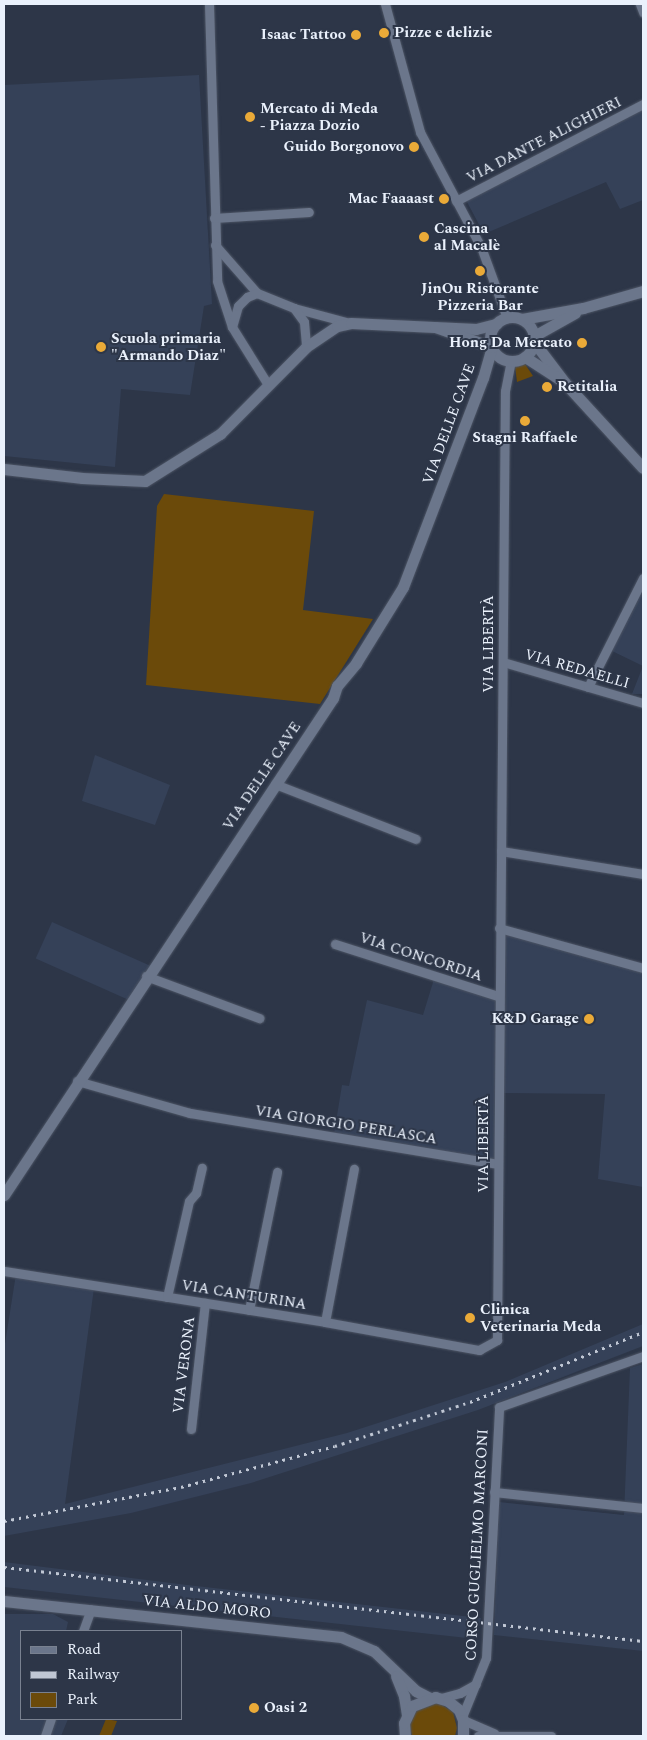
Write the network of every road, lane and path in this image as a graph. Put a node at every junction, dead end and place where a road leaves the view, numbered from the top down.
1 (209, 4) edge
2 (385, 4) edge
3 (640, 4) edge
4 (643, 12) edge
5 (643, 104) edge
6 (456, 201) junction
7 (309, 212) dead end
8 (214, 218) junction
9 (215, 245) junction
10 (643, 291) edge
11 (257, 293) junction
12 (294, 308) junction
13 (583, 308) junction
14 (522, 319) junction
15 (502, 321) junction
16 (351, 323) junction
17 (232, 327) junction
18 (435, 327) junction
19 (534, 339) junction
20 (306, 346) junction
21 (492, 347) junction
22 (524, 357) junction
23 (511, 361) junction
24 (267, 383) junction
25 (567, 385) junction
26 (643, 468) edge
27 (4, 469) edge
28 (643, 578) edge
29 (503, 662) junction
30 (588, 687) junction
31 (643, 703) edge
32 (276, 784) junction
33 (416, 839) dead end
34 (501, 851) junction
35 (643, 874) edge
36 (499, 928) junction
37 (335, 944) dead end
38 (643, 968) edge
39 (146, 976) junction
40 (498, 996) junction
41 (259, 1018) dead end
42 (77, 1081) junction
43 (497, 1164) junction
44 (202, 1168) dead end
45 (354, 1169) dead end
46 (277, 1172) dead end
47 (4, 1196) edge
48 (4, 1271) edge
49 (167, 1297) junction
50 (205, 1304) junction
51 (249, 1310) junction
52 (325, 1322) junction
53 (479, 1350) joint
54 (643, 1356) edge
55 (191, 1429) dead end
56 (494, 1492) junction
57 (643, 1508) edge
58 (4, 1601) edge
59 (91, 1609) junction
60 (83, 1630) edge
61 (394, 1672) junction
62 (476, 1684) junction
63 (435, 1698) junction
64 (407, 1714) junction
65 (463, 1718) junction
66 (52, 1720) edge
67 (500, 1735) edge
68 (45, 1736) edge
69 (406, 1736) edge
70 (463, 1736) edge
71 (478, 1736) edge
72 (551, 1736) edge

1 - 8 street
2 - 6 street
3 - 4 street
5 - 6 street, VIA DANTE ALIGHIERI
6 - 15 street
7 - 8 street
8 - 9 street
9 - 11 street
9 - 17 street
10 - 13 street
11 - 12 street
11 - 17 street
12 - 16 street
12 - 20 street
13 - 14 street
13 - 19 street
14 - 15 street
14 - 19 street
15 - 18 street
15 - 21 street
16 - 18 street
16 - 20 street
17 - 24 street
18 - 21 street
19 - 22 street
19 - 25 street
20 - 24 street
21 - 23 street
21 - 32 street, VIA DELLE CAVE
22 - 23 street
22 - 25 street
23 - 29 street, VIA LIBERTÀ
24 - 27 street
25 - 26 street
28 - 30 street
29 - 30 street, VIA REDAELLI
29 - 34 street, VIA LIBERTÀ
30 - 31 street, VIA REDAELLI
32 - 33 street
32 - 39 street, VIA DELLE CAVE
34 - 35 street
34 - 36 street, VIA LIBERTÀ
36 - 38 street
36 - 40 street, VIA LIBERTÀ
37 - 40 street, VIA CONCORDIA
39 - 41 street
39 - 42 street, VIA DELLE CAVE
40 - 43 street, VIA LIBERTÀ
42 - 43 street, VIA GIORGIO PERLASCA
42 - 47 street, VIA DELLE CAVE
43 - 53 street, VIA LIBERTÀ
44 - 49 street
45 - 52 street
46 - 51 street
48 - 49 street, VIA CANTURINA
49 - 50 street, VIA CANTURINA
50 - 51 street, VIA CANTURINA
50 - 55 street, VIA VERONA
51 - 52 street, VIA CANTURINA
52 - 53 street, VIA CANTURINA
54 - 56 street, CORSO GUGLIELMO MARCONI
56 - 57 street
56 - 62 street, CORSO GUGLIELMO MARCONI
58 - 59 street, VIA ALDO MORO
59 - 60 street
59 - 61 street, VIA ALDO MORO
61 - 63 street, VIA ALDO MORO
61 - 64 street, VIA ALDO MORO
62 - 63 street, CORSO GUGLIELMO MARCONI
62 - 65 street, CORSO GUGLIELMO MARCONI
63 - 64 street
63 - 65 street, VIA ALDO MORO
64 - 69 street, VIA ALDO MORO
65 - 67 street
65 - 70 street
66 - 68 street
67 - 71 street
67 - 72 street

